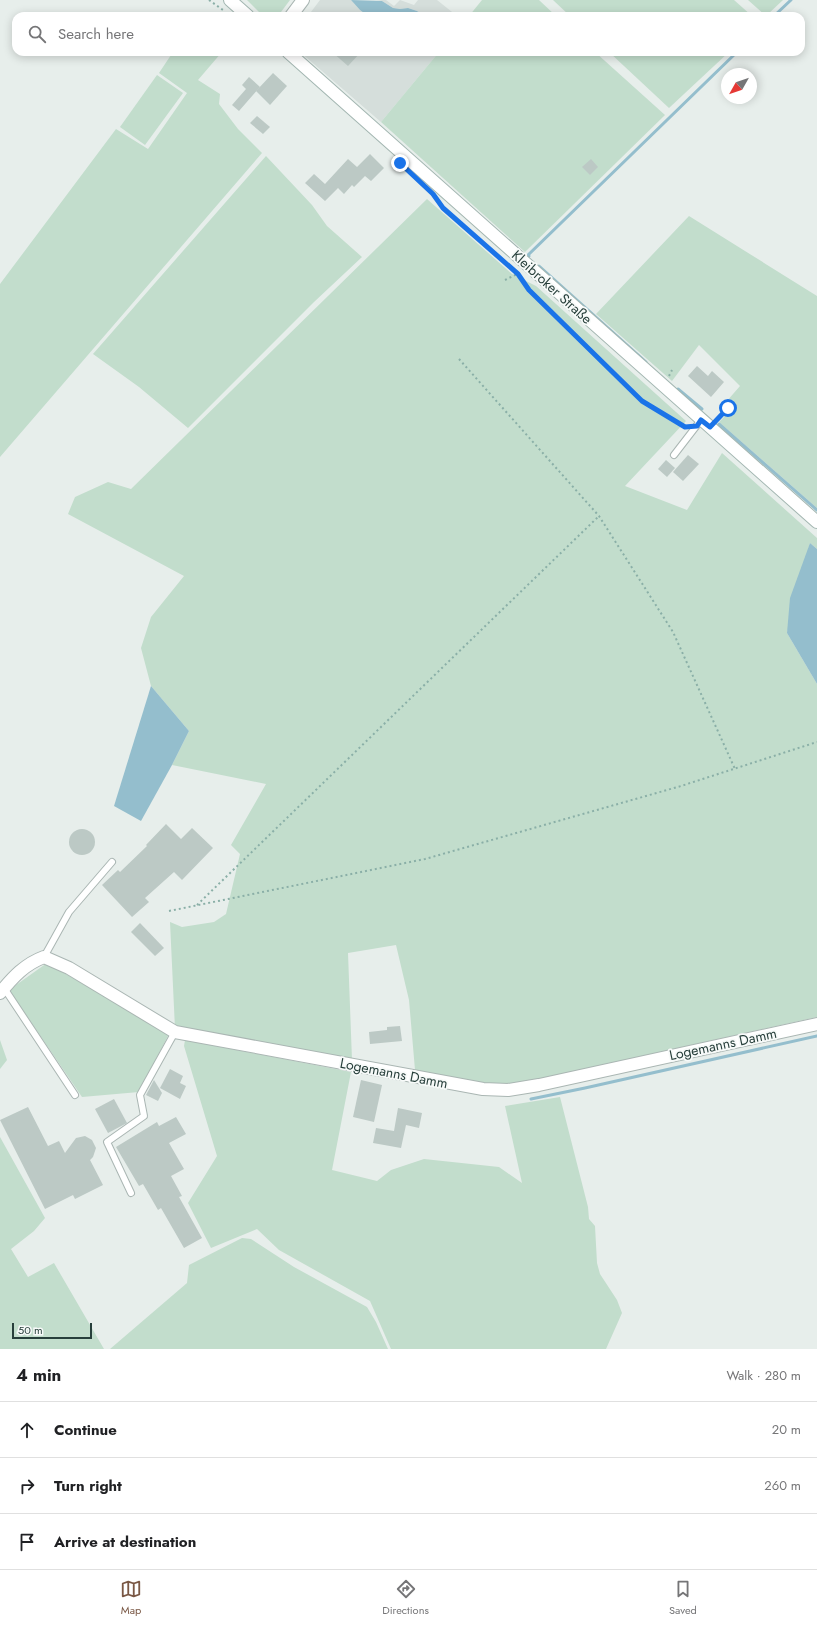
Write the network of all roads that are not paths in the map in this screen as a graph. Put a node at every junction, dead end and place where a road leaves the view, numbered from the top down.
1 (230, 0) edge
2 (303, 0) edge
3 (244, 12) edge
4 (294, 12) edge
5 (292, 56) edge
6 (703, 424) junction
7 (674, 455) dead end
8 (817, 522) edge
9 (112, 862) dead end
10 (44, 956) junction
11 (2, 990) edge
12 (817, 1024) edge
13 (175, 1032) junction
14 (75, 1096) dead end
15 (131, 1193) dead end

1 - 3 street
2 - 4 street
5 - 6 street, Kleibroker Straße
6 - 7 lane
6 - 8 street, Kleibroker Straße
9 - 10 lane
10 - 11 street
10 - 13 street, Logemanns Damm
11 - 14 lane
12 - 13 street, Logemanns Damm
13 - 15 lane

